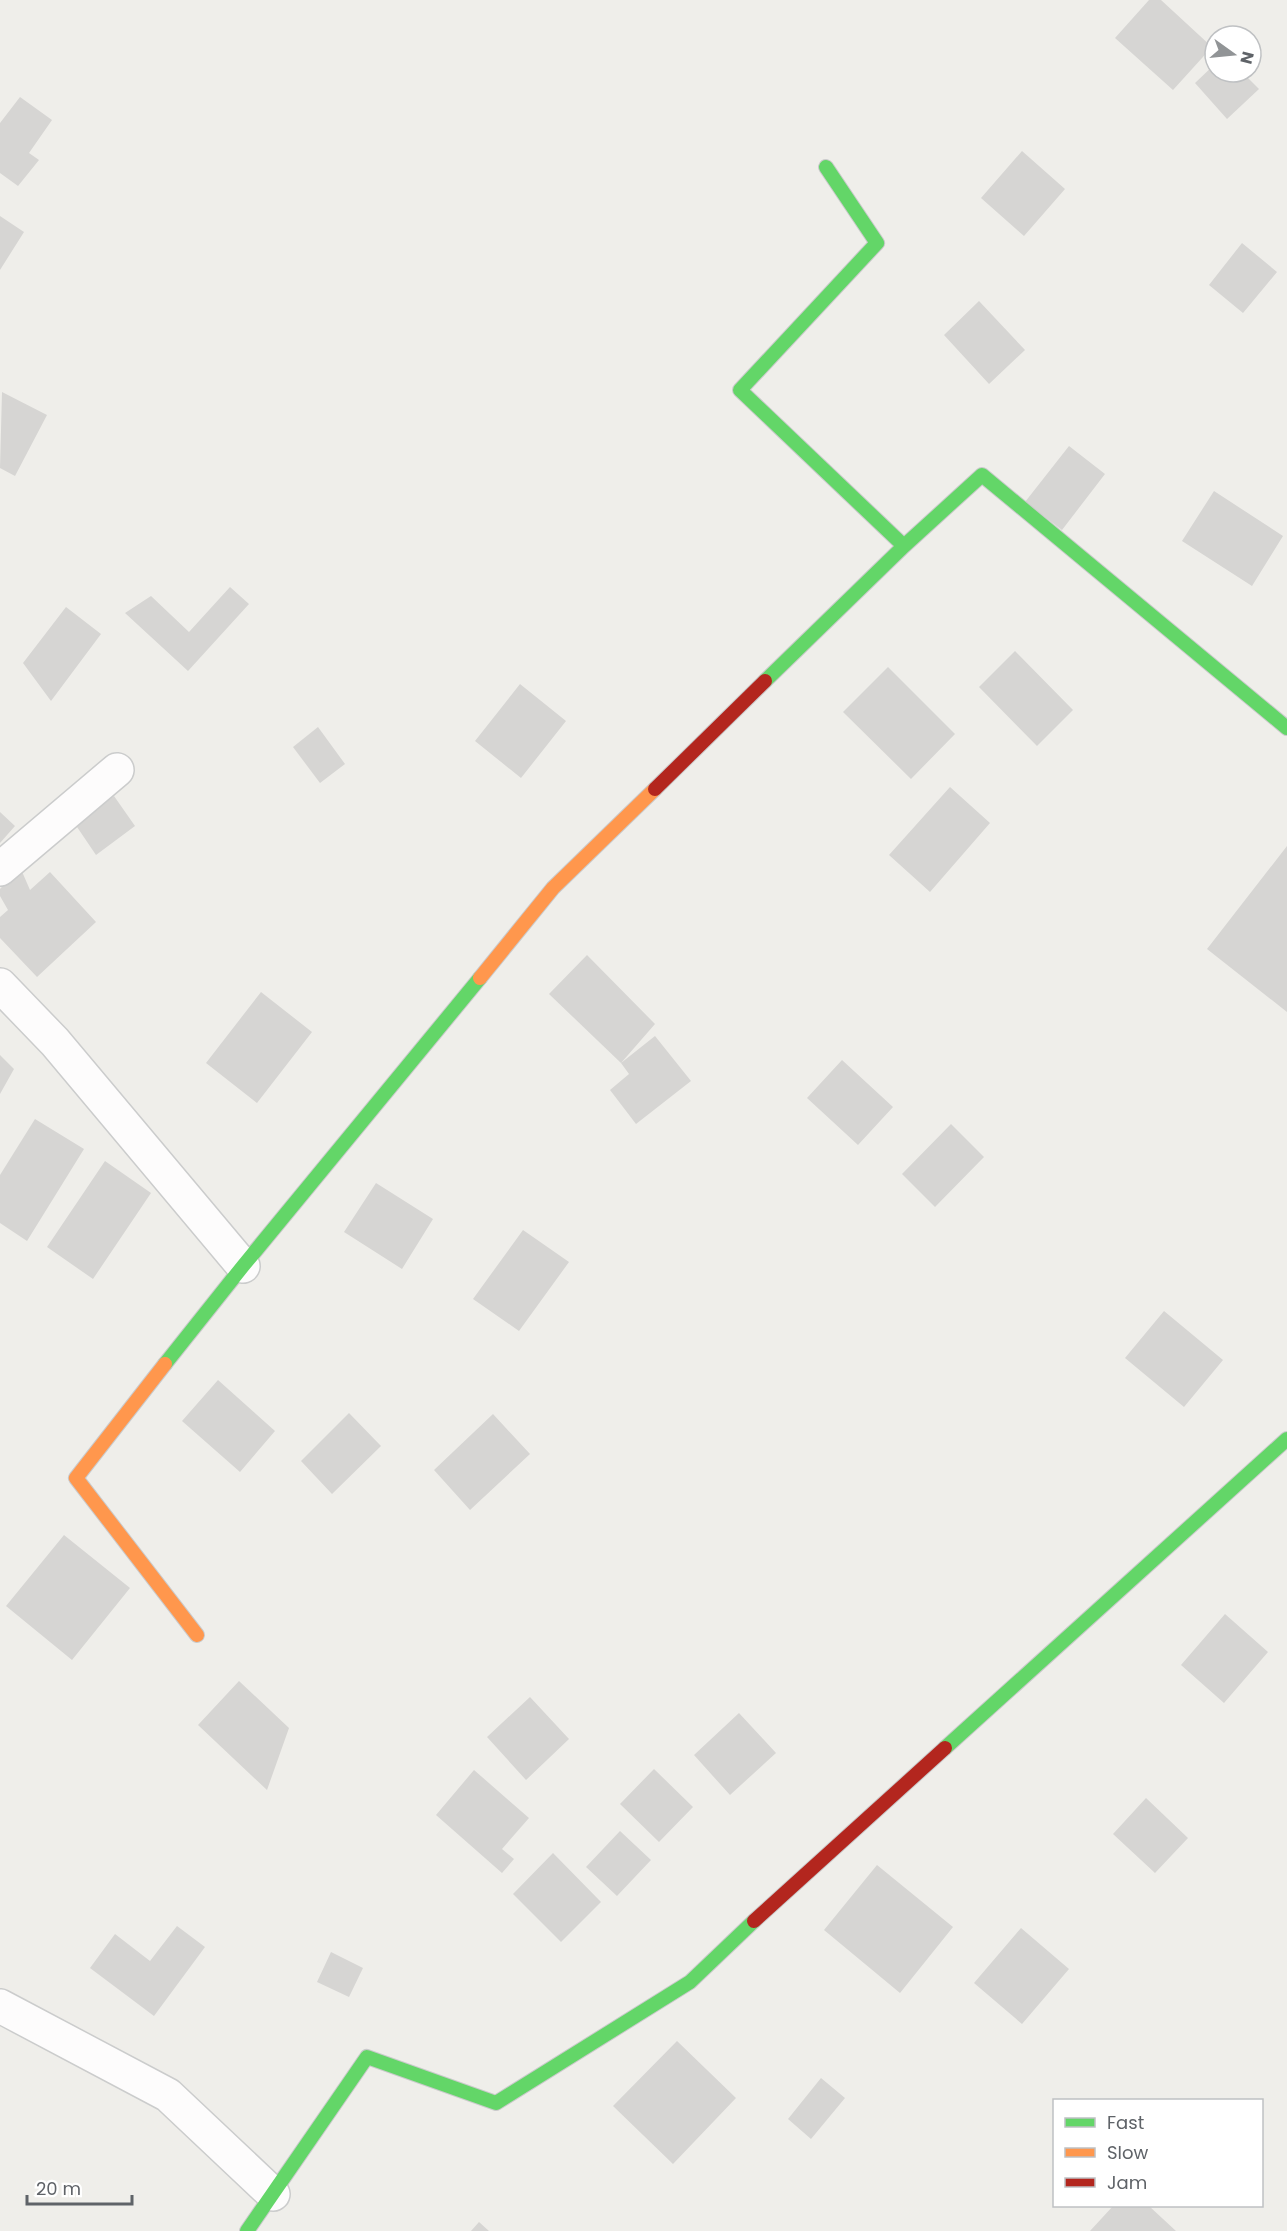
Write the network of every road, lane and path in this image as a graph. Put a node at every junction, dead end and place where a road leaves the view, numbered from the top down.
1 (826, 167) dead end
2 (904, 546) junction
3 (1287, 728) edge
4 (117, 770) dead end
5 (0, 869) edge
6 (0, 985) edge
7 (243, 1266) junction
8 (1287, 1439) edge
9 (197, 1635) dead end
10 (0, 2006) edge
11 (273, 2194) junction
12 (248, 2231) edge

1 - 2 street
2 - 3 street
2 - 7 street
4 - 5 street
6 - 7 street
7 - 9 street
8 - 11 street
10 - 11 street
11 - 12 street

